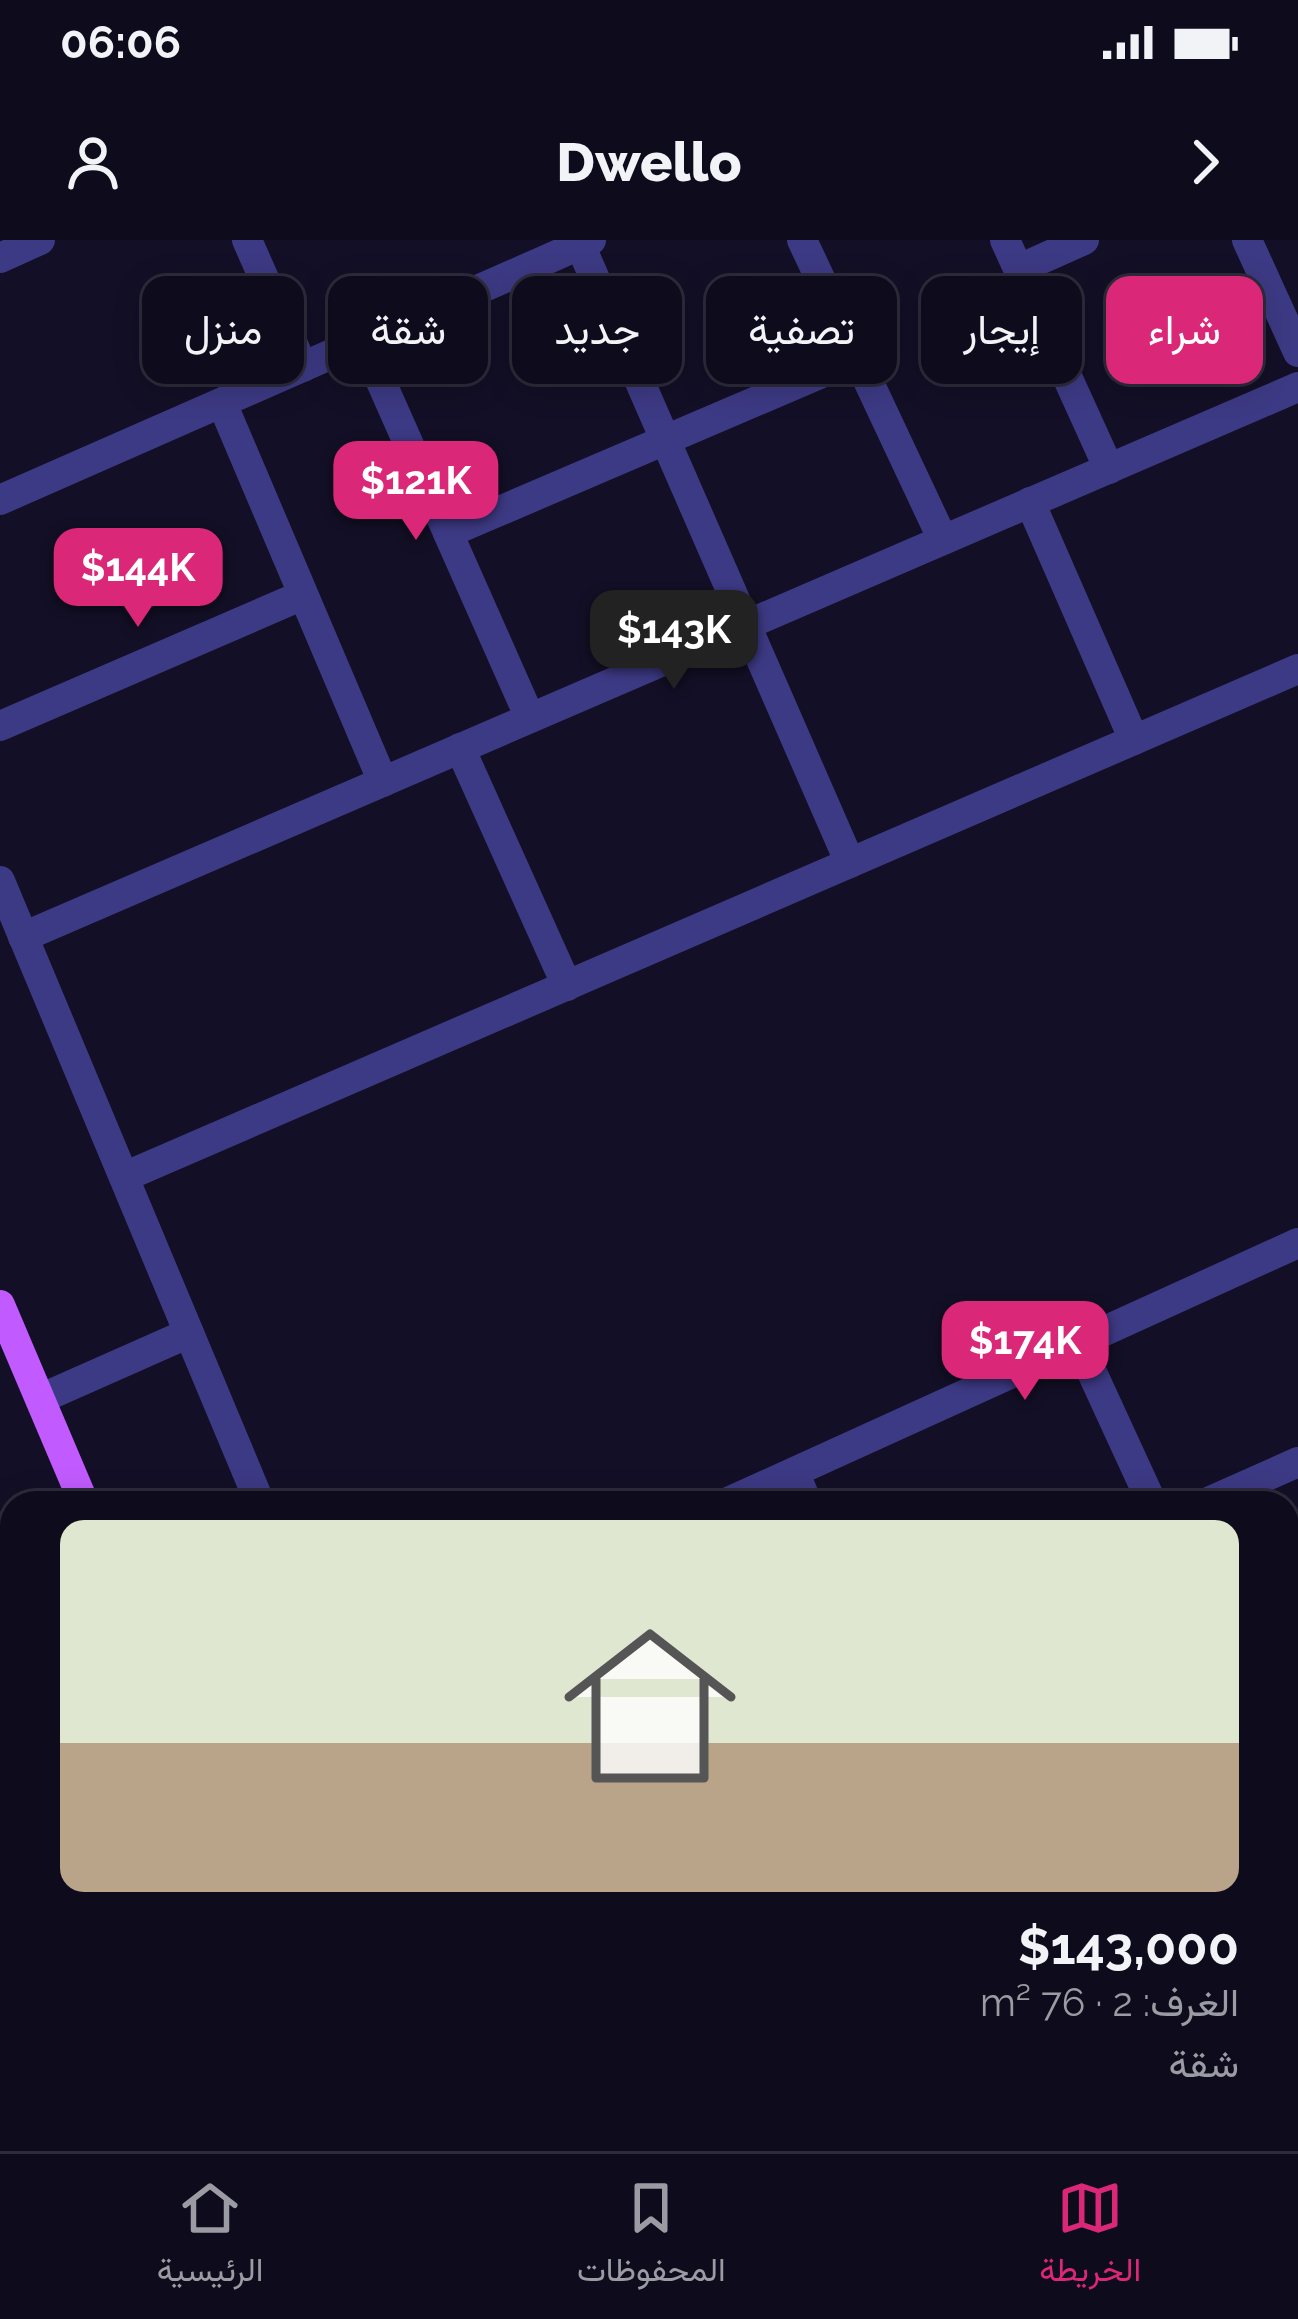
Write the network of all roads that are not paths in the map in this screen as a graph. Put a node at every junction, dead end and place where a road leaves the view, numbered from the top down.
1 (40, 240) edge
2 (247, 240) edge
3 (802, 240) edge
4 (1005, 240) edge
5 (1084, 240) edge
6 (1247, 240) edge
7 (583, 242) edge
8 (0, 258) edge
9 (1018, 269) junction
10 (263, 276) edge
11 (819, 276) edge
12 (488, 284) edge
13 (1298, 352) edge
14 (265, 384) edge
15 (382, 384) edge
16 (796, 384) edge
17 (869, 384) edge
18 (1298, 387) edge
19 (222, 403) junction
20 (665, 440) junction
21 (1108, 469) junction
22 (0, 500) edge
23 (1030, 502) junction
24 (448, 533) junction
25 (943, 540) junction
26 (303, 595) junction
27 (746, 625) junction
28 (1298, 669) edge
29 (530, 718) junction
30 (0, 726) edge
31 (1134, 740) junction
32 (460, 748) junction
33 (383, 782) junction
34 (850, 863) junction
35 (0, 881) edge
36 (23, 937) junction
37 (567, 986) junction
38 (124, 1178) junction
39 (1298, 1243) edge
40 (0, 1305) edge
41 (189, 1333) junction
42 (1078, 1342) junction
43 (40, 1399) junction
44 (1298, 1462) edge
45 (794, 1473) junction
46 (79, 1491) edge
47 (255, 1491) edge
48 (753, 1491) edge
49 (802, 1491) edge
50 (1146, 1491) edge
51 (1233, 1491) edge

1 - 8 street
2 - 10 street
3 - 11 street
4 - 9 street
5 - 9 street
6 - 13 street
7 - 12 street
7 - 20 street
9 - 21 street
14 - 19 street
15 - 24 street
16 - 20 street
17 - 25 street
18 - 21 street
19 - 22 street
19 - 26 street
20 - 24 street
20 - 27 street
21 - 23 street
23 - 25 street
23 - 31 street
24 - 29 street
25 - 27 street
26 - 30 street
26 - 33 street
27 - 29 street
27 - 34 street
28 - 31 street
29 - 32 street
31 - 34 street
32 - 33 street
32 - 37 street
33 - 36 street
34 - 37 street
35 - 36 street
36 - 38 street
37 - 38 street
38 - 41 street
39 - 42 street
40 - 43 main road
41 - 43 street
41 - 47 street
42 - 45 street
42 - 50 street
43 - 46 main road
44 - 51 street
45 - 48 street
45 - 49 street

